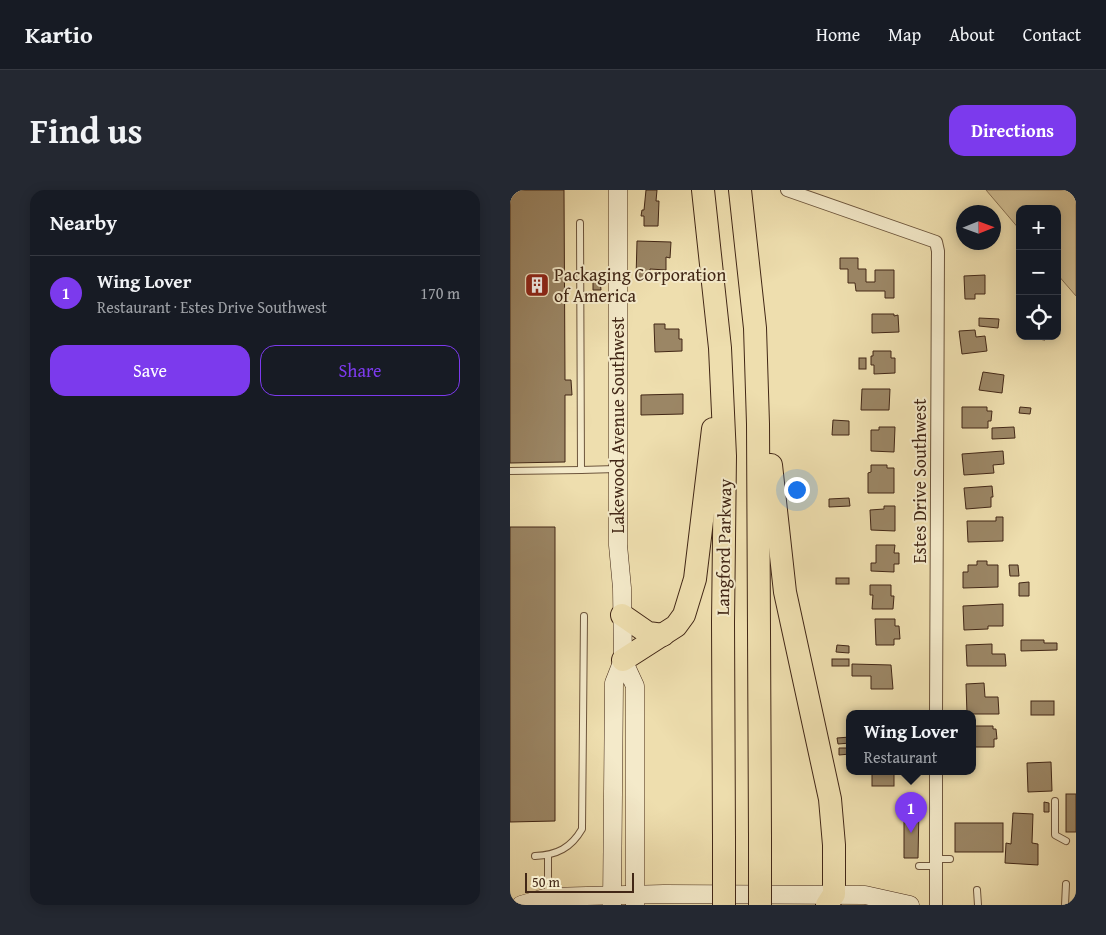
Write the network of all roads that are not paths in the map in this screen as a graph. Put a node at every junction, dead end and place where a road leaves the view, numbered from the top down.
1 (618, 190) edge
2 (703, 190) edge
3 (740, 190) edge
4 (787, 190) edge
5 (580, 223) dead end
6 (755, 328) junction
7 (720, 348) junction
8 (618, 469) junction
9 (581, 470) junction
10 (510, 471) edge
11 (622, 615) junction
12 (584, 616) dead end
13 (664, 635) junction
14 (623, 660) junction
15 (936, 710) edge
16 (936, 775) edge
17 (1055, 801) dead end
18 (1066, 841) dead end
19 (535, 856) dead end
20 (548, 856) junction
21 (950, 859) dead end
22 (936, 862) junction
23 (919, 866) dead end
24 (1066, 884) dead end
25 (977, 890) dead end
26 (548, 897) junction
27 (612, 900) edge
28 (636, 900) edge
29 (825, 900) edge
30 (891, 903) edge
31 (521, 905) edge
32 (724, 905) edge
33 (760, 905) edge
34 (910, 905) edge
35 (936, 905) edge
36 (978, 905) edge
37 (1065, 905) edge

1 - 8 street, Lakewood Avenue Southwest
2 - 7 highway, Langford Parkway
3 - 6 highway, Langford Parkway
4 - 15 street, Estes Drive Southwest
5 - 9 lane
6 - 29 highway
6 - 33 highway, Langford Parkway, bridge
7 - 13 highway
7 - 32 highway, Langford Parkway, bridge
8 - 9 lane
8 - 11 street, Lakewood Avenue Southwest
9 - 10 lane
11 - 13 highway
11 - 14 street, Lakewood Avenue Southwest
12 - 20 lane
13 - 14 highway
14 - 27 street, Lakewood Avenue Southwest
14 - 28 street, Lakewood Avenue Southwest
16 - 22 street
17 - 18 lane
19 - 20 lane
20 - 26 lane
21 - 22 lane
22 - 23 lane
22 - 35 street
24 - 37 lane
25 - 36 lane
26 - 27 street
26 - 31 street
27 - 28 street
28 - 29 street
29 - 30 street
30 - 34 street

